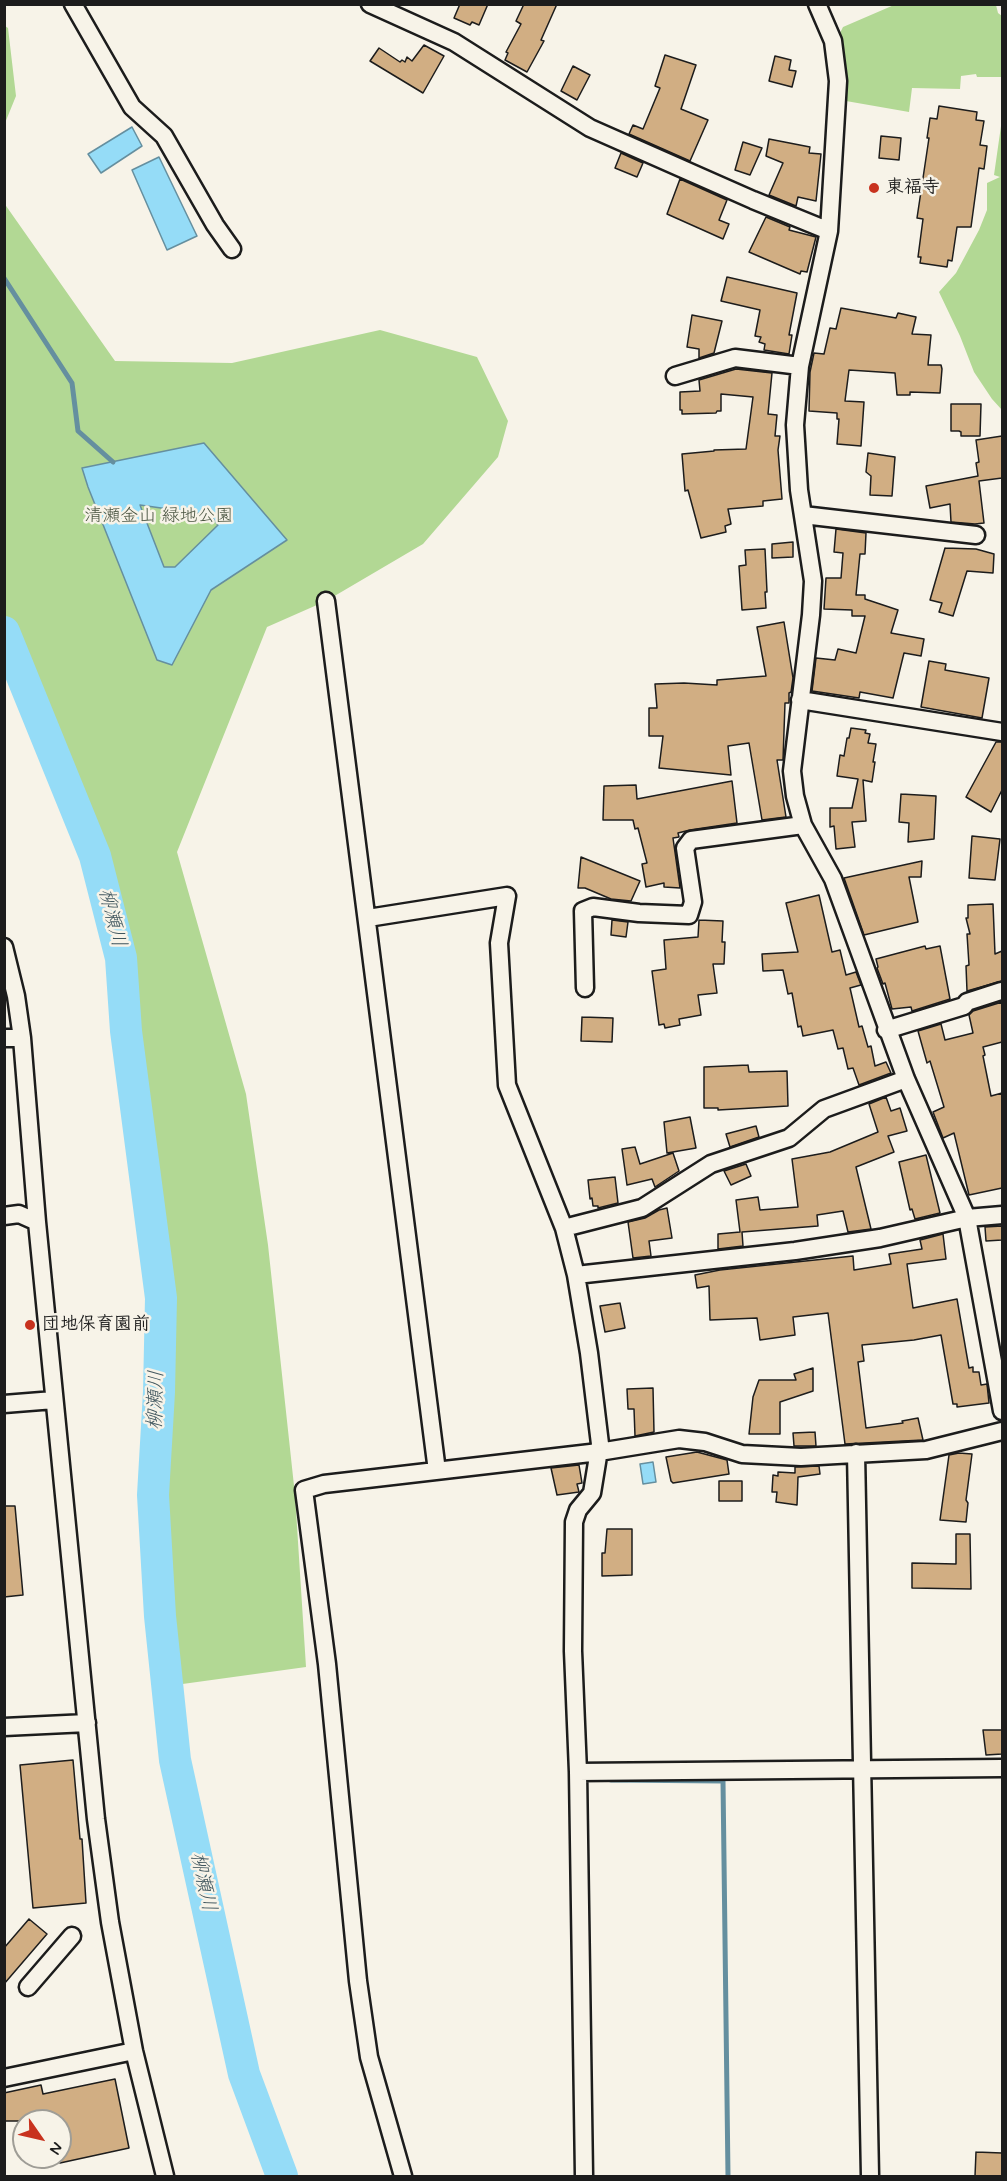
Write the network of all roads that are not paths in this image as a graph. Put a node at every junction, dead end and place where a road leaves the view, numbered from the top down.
1 (73, 4) edge
2 (370, 4) edge
3 (817, 4) edge
4 (829, 231) junction
5 (232, 249) dead end
6 (800, 366) junction
7 (675, 376) dead end
8 (803, 515) junction
9 (976, 535) dead end
10 (326, 601) dead end
11 (800, 700) junction
12 (1002, 732) edge
13 (803, 825) junction
14 (368, 918) junction
15 (4, 947) edge
16 (585, 988) dead end
17 (1001, 991) dead end
18 (886, 1030) junction
19 (4, 1038) edge
20 (22, 1038) junction
21 (906, 1079) junction
22 (1002, 1215) edge
23 (4, 1216) edge
24 (967, 1218) junction
25 (37, 1222) junction
26 (564, 1228) junction
27 (576, 1275) junction
28 (54, 1400) junction
29 (4, 1404) edge
30 (1002, 1411) edge
31 (1002, 1431) edge
32 (599, 1452) junction
33 (856, 1454) junction
34 (437, 1471) junction
35 (87, 1723) junction
36 (4, 1727) edge
37 (861, 1768) junction
38 (1002, 1768) edge
39 (578, 1772) junction
40 (72, 1935) dead end
41 (28, 1987) dead end
42 (134, 2051) junction
43 (4, 2078) edge
44 (165, 2176) edge
45 (403, 2176) edge
46 (584, 2176) edge
47 (870, 2176) edge

1 - 5 street
2 - 4 street
3 - 4 street
4 - 6 street
6 - 7 street
6 - 8 street
8 - 9 street
8 - 11 street
10 - 14 street
11 - 12 street
11 - 13 street
13 - 16 street
13 - 18 street
14 - 26 street
14 - 34 street
15 - 20 street
17 - 18 street
18 - 21 street
19 - 20 street
20 - 25 street
21 - 24 street
21 - 26 street
22 - 24 street
23 - 25 street
24 - 27 street
24 - 30 street
25 - 28 street
26 - 27 street
27 - 32 street
28 - 29 street
28 - 35 street
31 - 33 street
32 - 33 street
32 - 34 street
32 - 39 street
33 - 37 street
34 - 45 street
35 - 36 street
35 - 42 street
37 - 38 street
37 - 39 street
37 - 47 street
39 - 46 street
40 - 41 street
42 - 43 street
42 - 44 street

